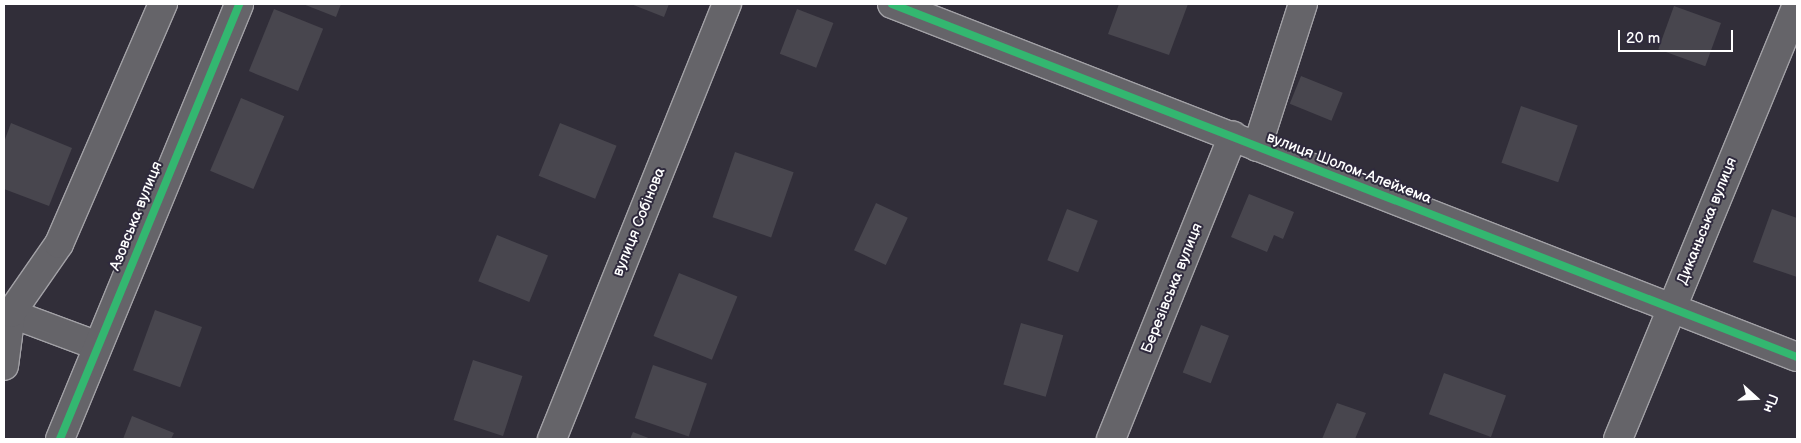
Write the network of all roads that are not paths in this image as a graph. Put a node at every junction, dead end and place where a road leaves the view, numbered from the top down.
1 (163, 4) edge
2 (239, 4) edge
3 (727, 4) edge
4 (892, 4) edge
5 (1303, 4) edge
6 (1797, 4) edge
7 (1233, 136) junction
8 (1257, 147) junction
9 (1672, 307) junction
10 (7, 312) edge
11 (98, 346) junction
12 (1797, 357) edge
13 (4, 366) edge
14 (60, 439) edge
15 (552, 439) edge
16 (1111, 439) edge
17 (1618, 439) edge

1 - 10 street
2 - 11 street, Азовська вулиця
3 - 15 street, вулиця Собінова
4 - 7 street, вулиця Шолом-Алейхема
5 - 8 street
6 - 9 street, Диканьська вулиця
7 - 8 street, вулиця Шолом-Алейхема
7 - 16 street, Березівська вулиця
8 - 9 street, вулиця Шолом-Алейхема
9 - 12 street, вулиця Шолом-Алейхема
9 - 17 street, Диканьська вулиця
10 - 11 street
10 - 13 street
11 - 14 street, Азовська вулиця

